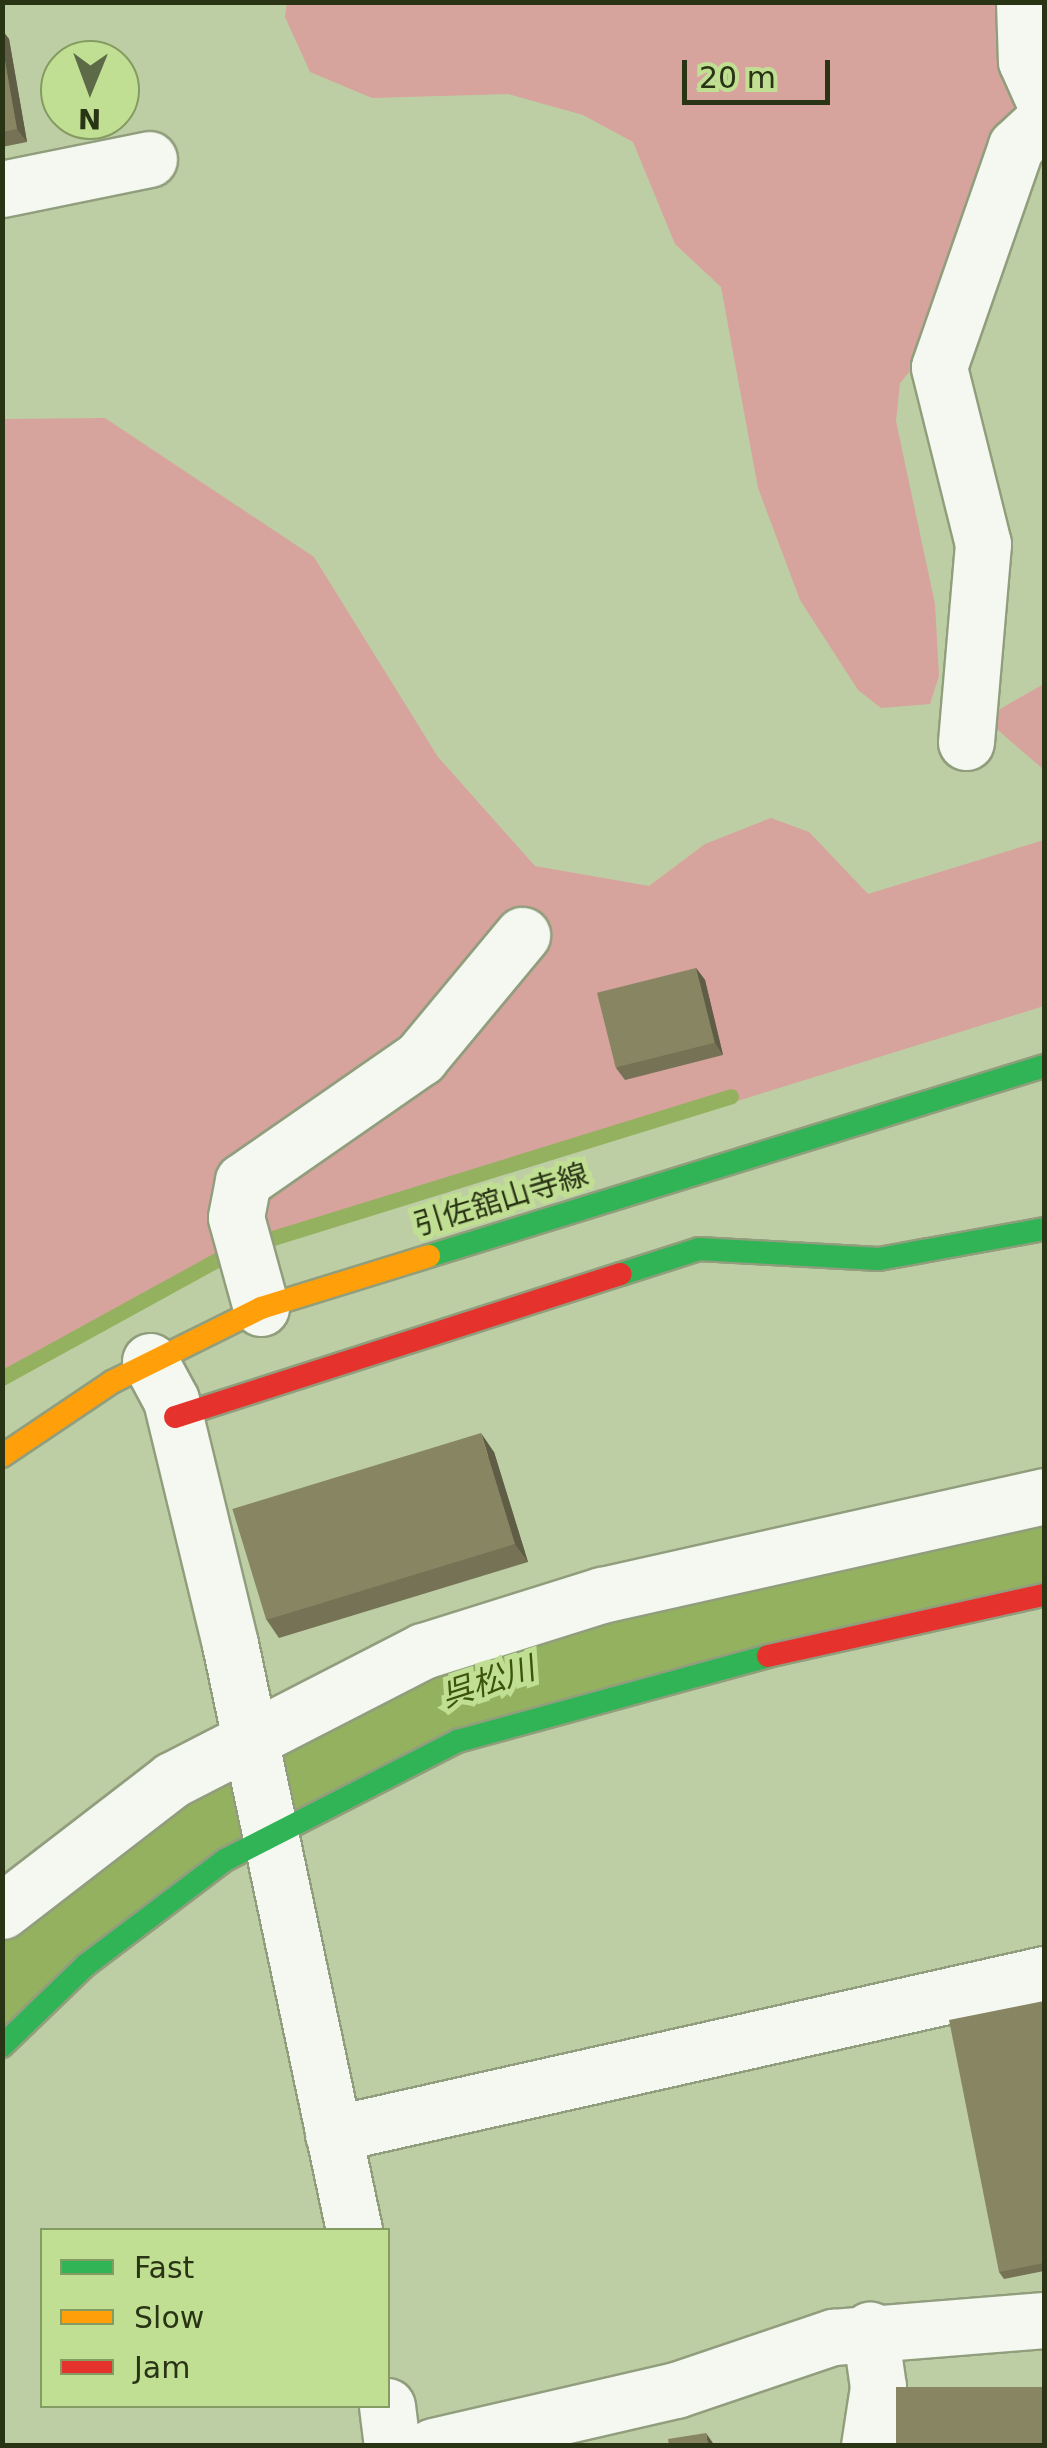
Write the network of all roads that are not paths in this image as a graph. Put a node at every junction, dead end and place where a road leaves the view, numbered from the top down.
1 (1024, 2) edge
2 (1044, 101) edge
3 (1044, 120) edge
4 (149, 160) dead end
5 (2, 189) edge
6 (966, 742) dead end
7 (522, 934) dead end
8 (1044, 1066) edge
9 (1044, 1229) edge
10 (261, 1308) junction
11 (150, 1361) junction
12 (175, 1417) junction
13 (2, 1456) edge
14 (1044, 1496) edge
15 (1044, 1595) edge
16 (251, 1741) junction
17 (269, 1826) junction
18 (2, 1911) edge
19 (1044, 1974) edge
20 (2, 2046) edge
21 (334, 2134) junction
22 (354, 2228) edge
23 (1044, 2320) edge
24 (870, 2330) junction
25 (387, 2408) edge
26 (392, 2446) edge
27 (433, 2446) edge
28 (868, 2446) edge

1 - 2 street
3 - 6 street
4 - 5 street
7 - 10 street
8 - 10 street, 引佐舘山寺線
9 - 12 street
10 - 11 street, 引佐舘山寺線
11 - 12 street
11 - 13 street, 引佐舘山寺線
12 - 16 street
14 - 16 street
15 - 17 street
16 - 17 street
16 - 18 street
17 - 20 street
17 - 21 street
19 - 21 street
21 - 22 street
23 - 24 street
24 - 27 street
24 - 28 street
25 - 26 street

